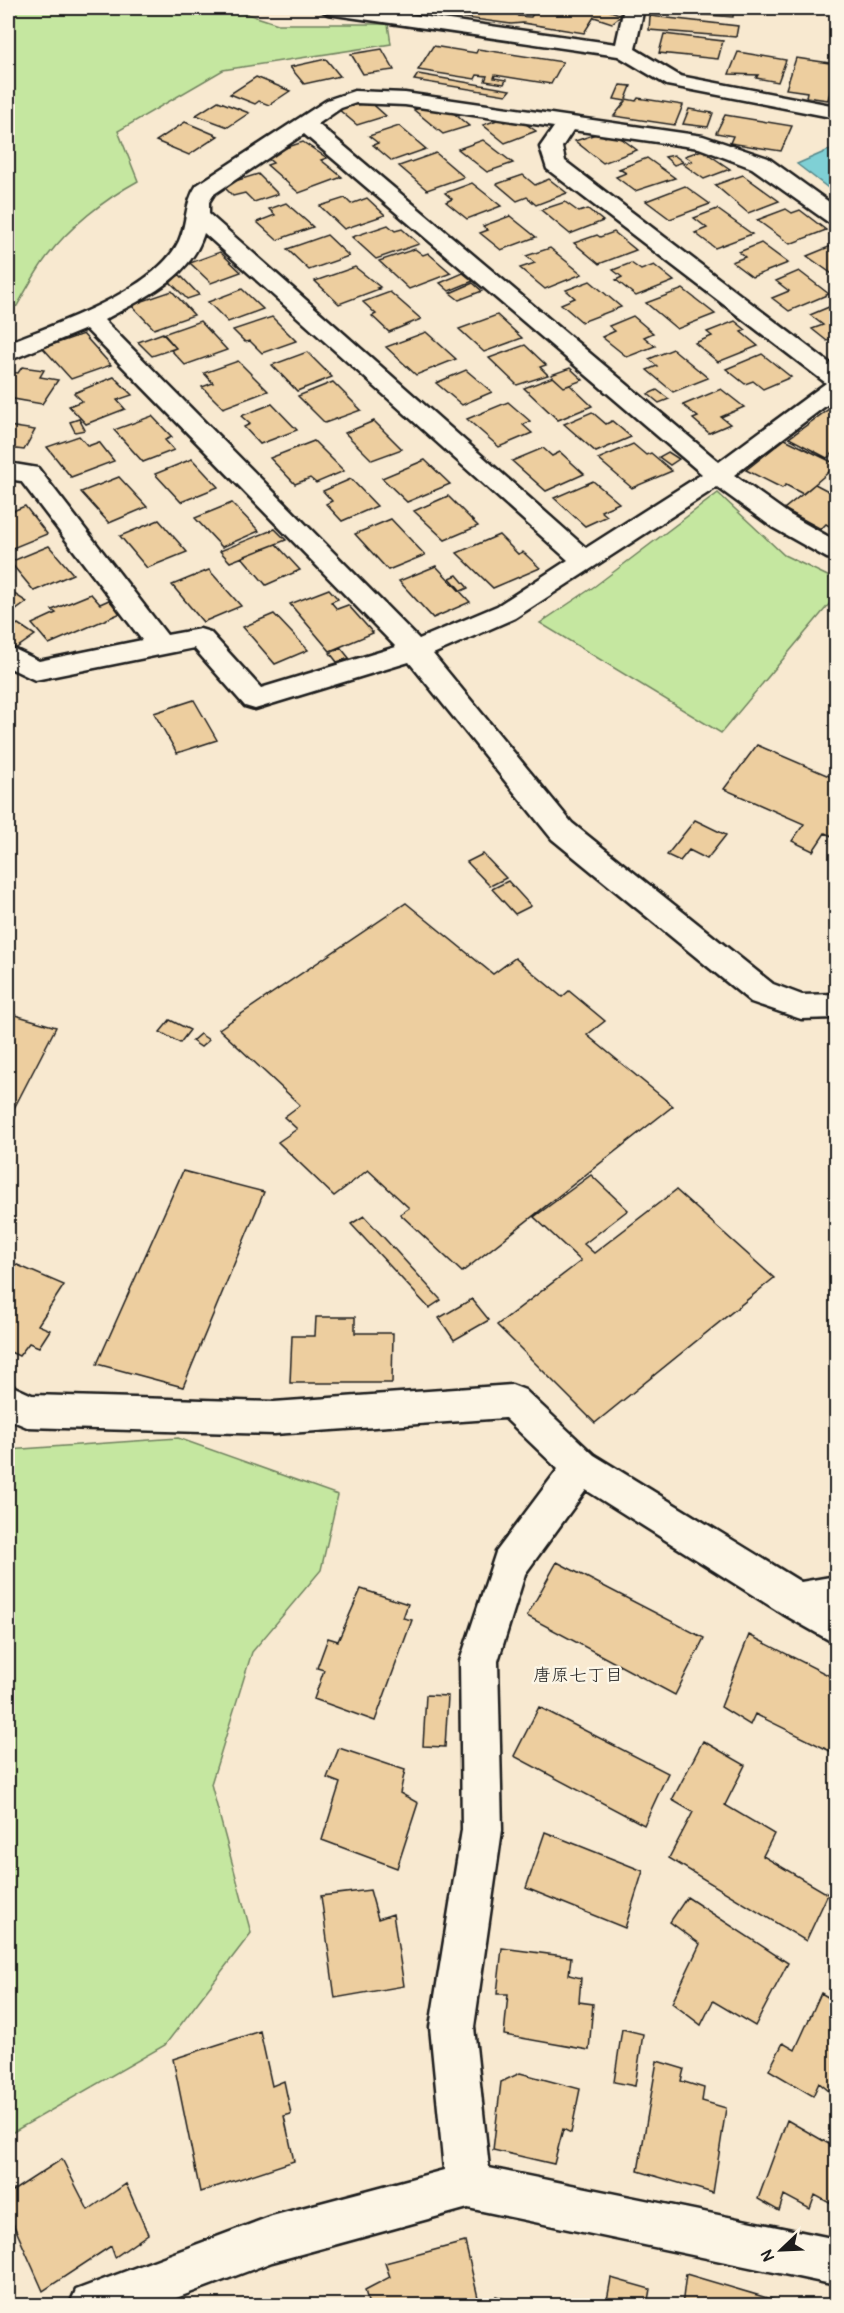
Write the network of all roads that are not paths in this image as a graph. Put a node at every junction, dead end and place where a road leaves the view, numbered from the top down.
1 (328, 8) edge
2 (634, 8) edge
3 (389, 12) edge
4 (624, 51) junction
5 (837, 112) edge
6 (304, 123) junction
7 (567, 123) junction
8 (198, 216) junction
9 (837, 218) edge
10 (90, 319) junction
11 (8, 354) edge
12 (837, 380) edge
13 (837, 387) edge
14 (8, 471) edge
15 (718, 475) junction
16 (837, 552) edge
17 (586, 562) junction
18 (161, 646) junction
19 (415, 651) junction
20 (8, 655) edge
21 (837, 1006) edge
22 (8, 1400) edge
23 (581, 1467) junction
24 (837, 1594) edge
25 (796, 1601) junction
26 (837, 1625) edge
27 (468, 2186) junction
28 (837, 2262) edge
29 (92, 2306) edge

1 - 3 street
2 - 4 street
3 - 4 street
4 - 5 street
6 - 7 street
6 - 8 street
6 - 15 street
7 - 9 street
7 - 12 street
8 - 10 street
8 - 17 street
10 - 11 street
10 - 19 street
13 - 15 street
14 - 18 street
15 - 16 street
15 - 17 street
17 - 19 street
18 - 19 street
18 - 20 street
19 - 21 street
22 - 23 street
23 - 25 street
23 - 27 street
24 - 25 street
25 - 26 street
27 - 28 street
27 - 29 street

